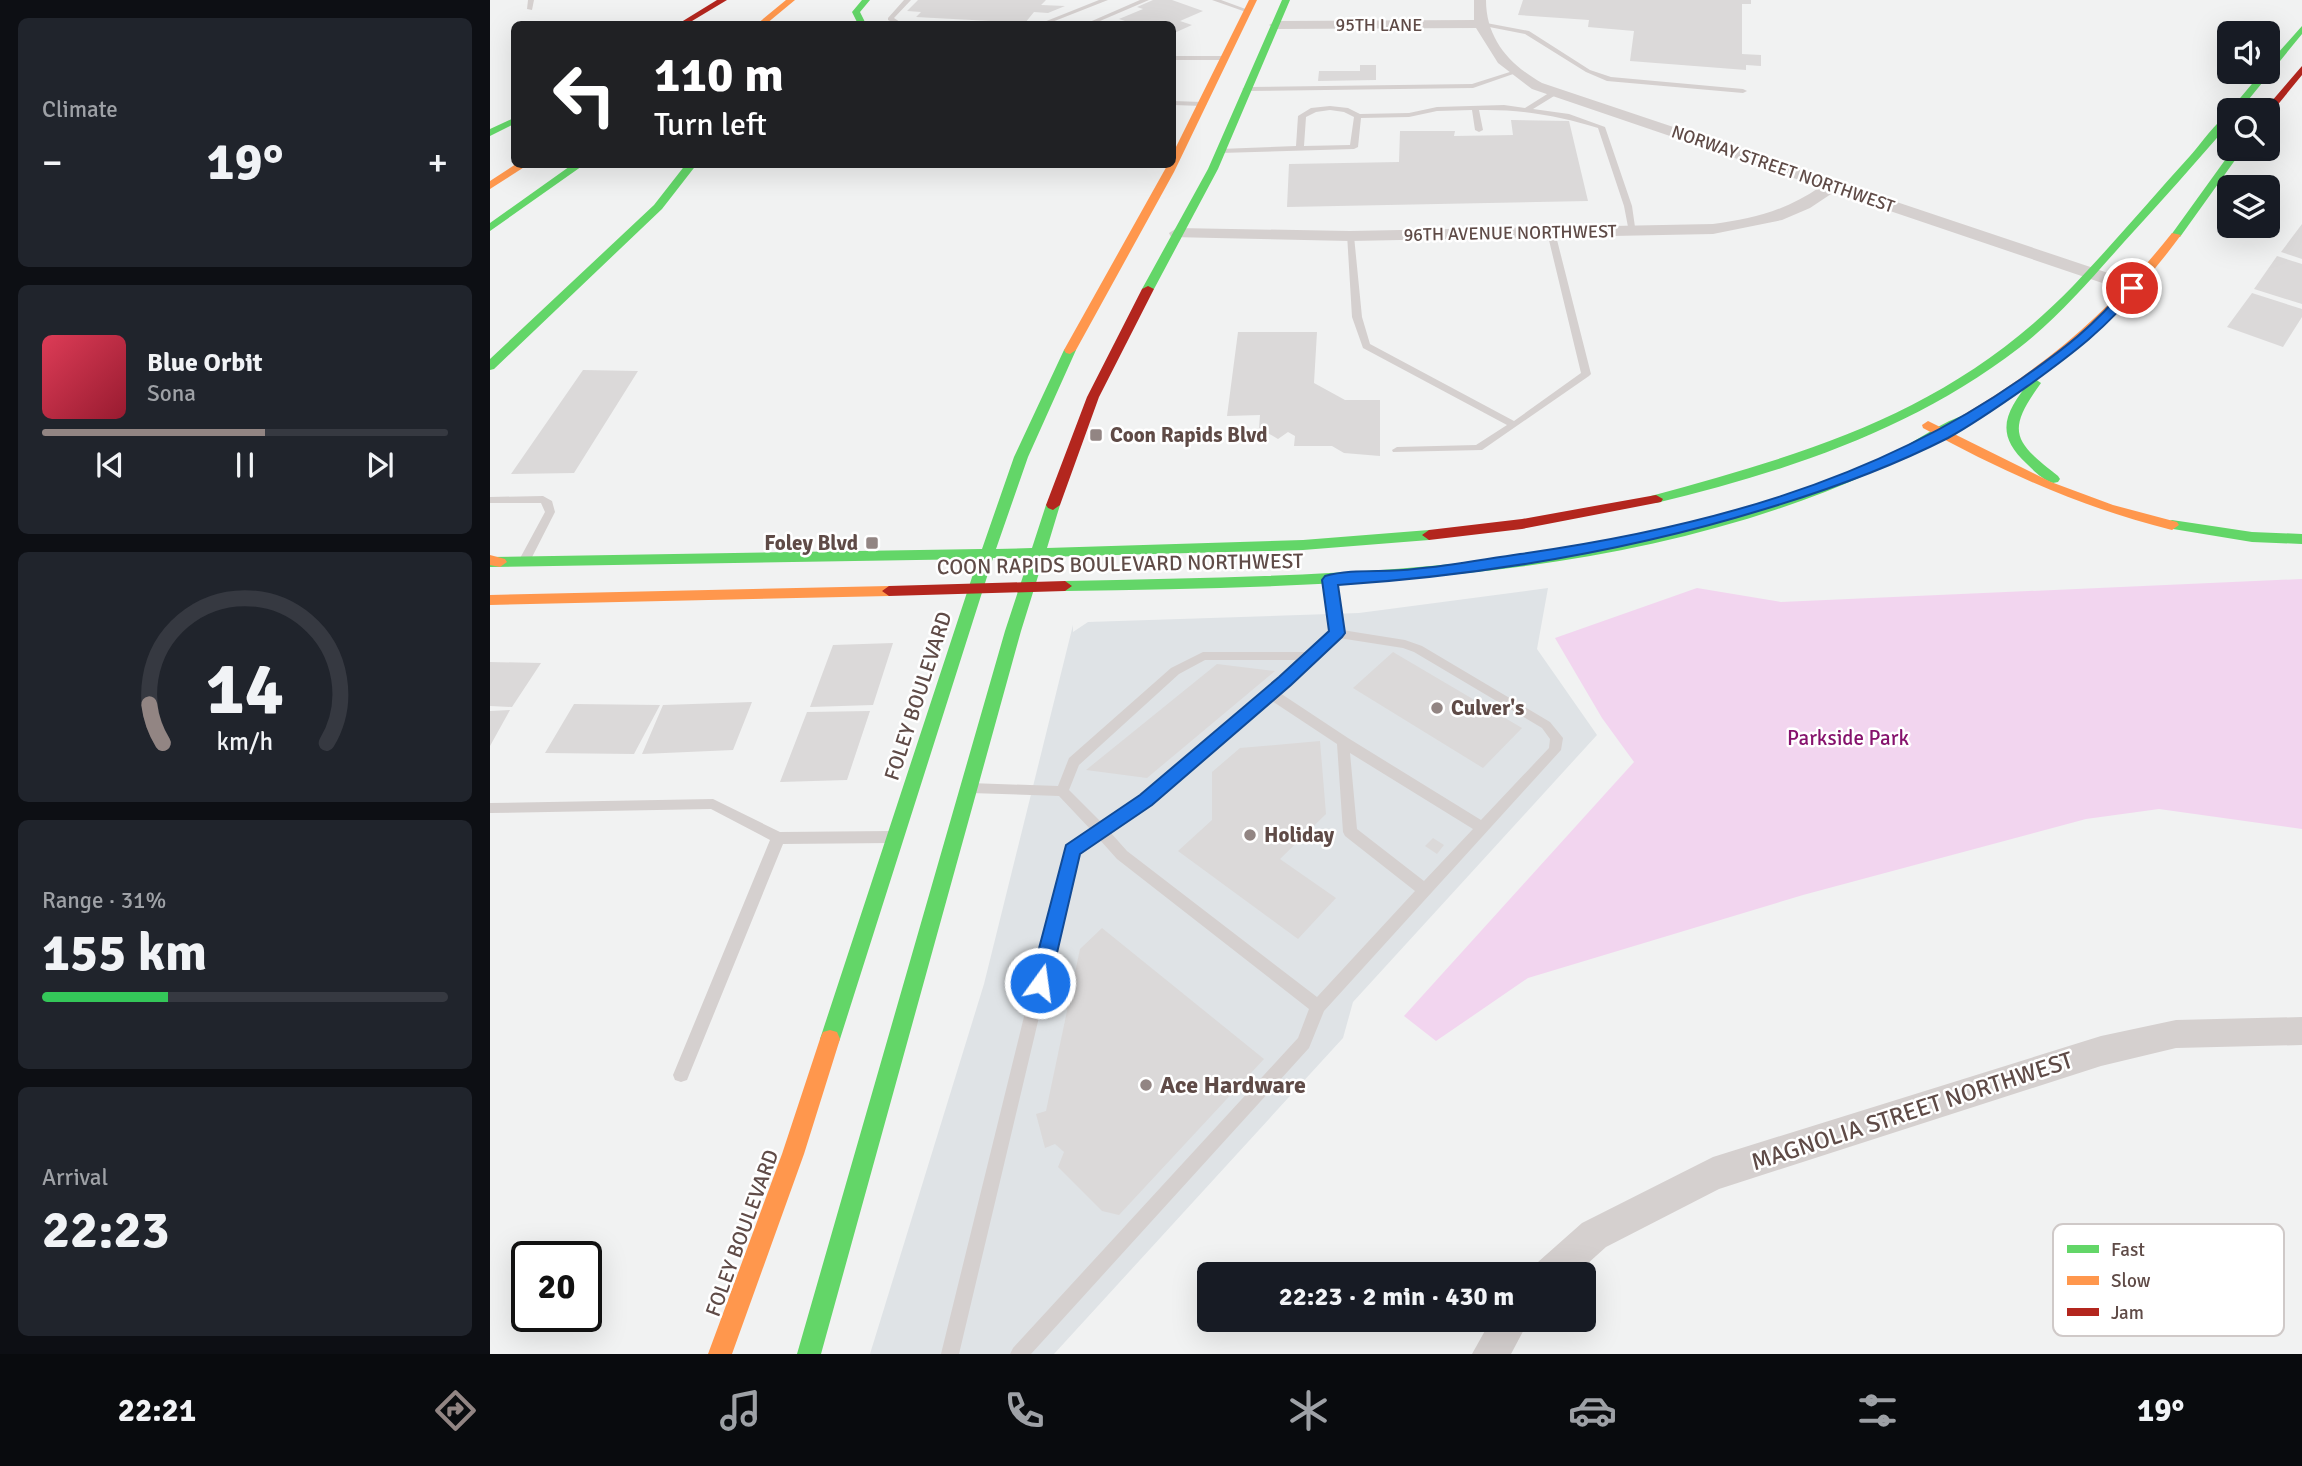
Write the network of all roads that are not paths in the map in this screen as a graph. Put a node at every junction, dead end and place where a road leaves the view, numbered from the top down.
1 (531, 0) edge
2 (723, 0) edge
3 (792, 0) edge
4 (866, 0) edge
5 (908, 0) edge
6 (1105, 0) edge
7 (1146, 0) edge
8 (1215, 0) edge
9 (1286, 0) edge
10 (1480, 0) edge
11 (1096, 2) edge
12 (1251, 6) edge
13 (530, 9) dead end
14 (687, 21) edge
15 (765, 21) edge
16 (860, 21) edge
17 (894, 21) edge
18 (1049, 21) edge
19 (1095, 21) edge
20 (1481, 24) junction
21 (1276, 25) junction
22 (2302, 29) edge
23 (2280, 55) edge
24 (1176, 58) edge
25 (1225, 58) junction
26 (2302, 69) edge
27 (1515, 72) junction
28 (2256, 84) edge
29 (1246, 89) junction
30 (1743, 91) dead end
31 (1555, 93) junction
32 (2245, 98) edge
33 (2279, 98) edge
34 (1176, 103) edge
35 (1203, 104) junction
36 (1475, 109) junction
37 (1526, 110) junction
38 (1358, 116) junction
39 (511, 123) edge
40 (1479, 130) dead end
41 (2217, 131) edge
42 (490, 134) edge
43 (1300, 149) junction
44 (1220, 151) junction
45 (1176, 158) edge
46 (2229, 161) edge
47 (518, 168) edge
48 (574, 168) edge
49 (669, 168) edge
50 (689, 168) edge
51 (1171, 168) edge
52 (656, 182) dead end
53 (490, 186) edge
54 (1832, 186) junction
55 (490, 228) edge
56 (1551, 232) junction
57 (1633, 232) junction
58 (1177, 233) junction
59 (1350, 236) junction
60 (2091, 273) junction
61 (2132, 288) junction
62 (2061, 357) junction
63 (490, 366) edge
64 (1907, 411) junction
65 (1514, 425) junction
66 (1944, 434) junction
67 (1397, 450) dead end
68 (490, 500) edge
69 (2104, 508) junction
70 (2302, 539) edge
71 (989, 554) junction
72 (1039, 554) junction
73 (494, 562) edge
74 (524, 562) junction
75 (1330, 580) junction
76 (1026, 588) junction
77 (975, 589) junction
78 (490, 600) edge
79 (1337, 633) junction
80 (1314, 656) junction
81 (1270, 694) junction
82 (1343, 742) junction
83 (970, 788) junction
84 (1062, 790) junction
85 (490, 808) edge
86 (1483, 828) junction
87 (1102, 832) junction
88 (895, 837) junction
89 (778, 838) junction
90 (1426, 890) junction
91 (1318, 1007) junction
92 (2302, 1031) edge
93 (681, 1075) dead end
94 (1564, 1262) edge
95 (1504, 1332) edge
96 (720, 1354) edge
97 (809, 1354) edge
98 (950, 1354) edge
99 (1018, 1354) edge
100 (1490, 1354) edge

1 - 13 lane
2 - 14 main road
3 - 15 main road
4 - 16 main road
5 - 17 lane
6 - 11 lane
7 - 19 lane
8 - 12 lane
9 - 21 main road
10 - 20 street, NORWAY STREET NORTHWEST
11 - 18 lane
12 - 25 main road, FOLEY BOULEVARD
20 - 21 street, 95TH LANE
20 - 27 street, NORWAY STREET NORTHWEST
20 - 30 lane
21 - 29 main road
22 - 23 main road
24 - 25 lane
25 - 35 main road, FOLEY BOULEVARD
26 - 33 main road
27 - 29 lane
27 - 31 street, NORWAY STREET NORTHWEST
28 - 32 main road
29 - 44 main road
31 - 37 lane
31 - 54 street, NORWAY STREET NORTHWEST
34 - 35 lane
35 - 45 main road, FOLEY BOULEVARD
36 - 37 lane
36 - 38 lane
36 - 40 lane
37 - 57 lane
38 - 43 lane
38 - 43 lane
39 - 42 main road
41 - 60 main road, COON RAPIDS BOULEVARD NORTHWEST
43 - 44 lane
44 - 58 main road
46 - 61 main road, COON RAPIDS BOULEVARD NORTHWEST
47 - 53 main road
48 - 55 main road
49 - 52 main road
50 - 63 main road
51 - 71 main road, FOLEY BOULEVARD
54 - 57 street, 96TH AVENUE NORTHWEST
54 - 60 street, NORWAY STREET NORTHWEST
56 - 57 street, 96TH AVENUE NORTHWEST
56 - 59 street, 96TH AVENUE NORTHWEST
56 - 65 lane
58 - 59 street, 96TH AVENUE NORTHWEST
58 - 72 main road
59 - 65 lane
60 - 61 street, NORWAY STREET NORTHWEST
60 - 64 main road, COON RAPIDS BOULEVARD NORTHWEST
61 - 62 main road, COON RAPIDS BOULEVARD NORTHWEST
62 - 66 main road, COON RAPIDS BOULEVARD NORTHWEST
62 - 69 main road
64 - 66 main road
64 - 72 main road, COON RAPIDS BOULEVARD NORTHWEST
65 - 67 lane
66 - 69 main road
66 - 75 main road, COON RAPIDS BOULEVARD NORTHWEST
68 - 74 lane
69 - 70 main road
71 - 72 main road, COON RAPIDS BOULEVARD NORTHWEST
71 - 74 main road, COON RAPIDS BOULEVARD NORTHWEST
71 - 77 main road, FOLEY BOULEVARD
72 - 76 main road
73 - 74 main road, COON RAPIDS BOULEVARD NORTHWEST
75 - 76 main road, COON RAPIDS BOULEVARD NORTHWEST
75 - 79 lane
76 - 77 main road, COON RAPIDS BOULEVARD NORTHWEST
76 - 83 main road
77 - 78 main road, COON RAPIDS BOULEVARD NORTHWEST
77 - 88 main road, FOLEY BOULEVARD
79 - 80 lane
79 - 86 lane
80 - 81 lane
80 - 84 lane
81 - 82 lane
81 - 87 lane
82 - 86 lane
82 - 90 lane
83 - 84 lane
83 - 97 main road
84 - 87 lane
85 - 89 lane
86 - 90 lane
87 - 91 lane
87 - 98 lane
88 - 89 lane
88 - 96 main road, FOLEY BOULEVARD
89 - 93 lane
90 - 91 lane
91 - 99 lane
92 - 94 street, MAGNOLIA STREET NORTHWEST
95 - 100 street

